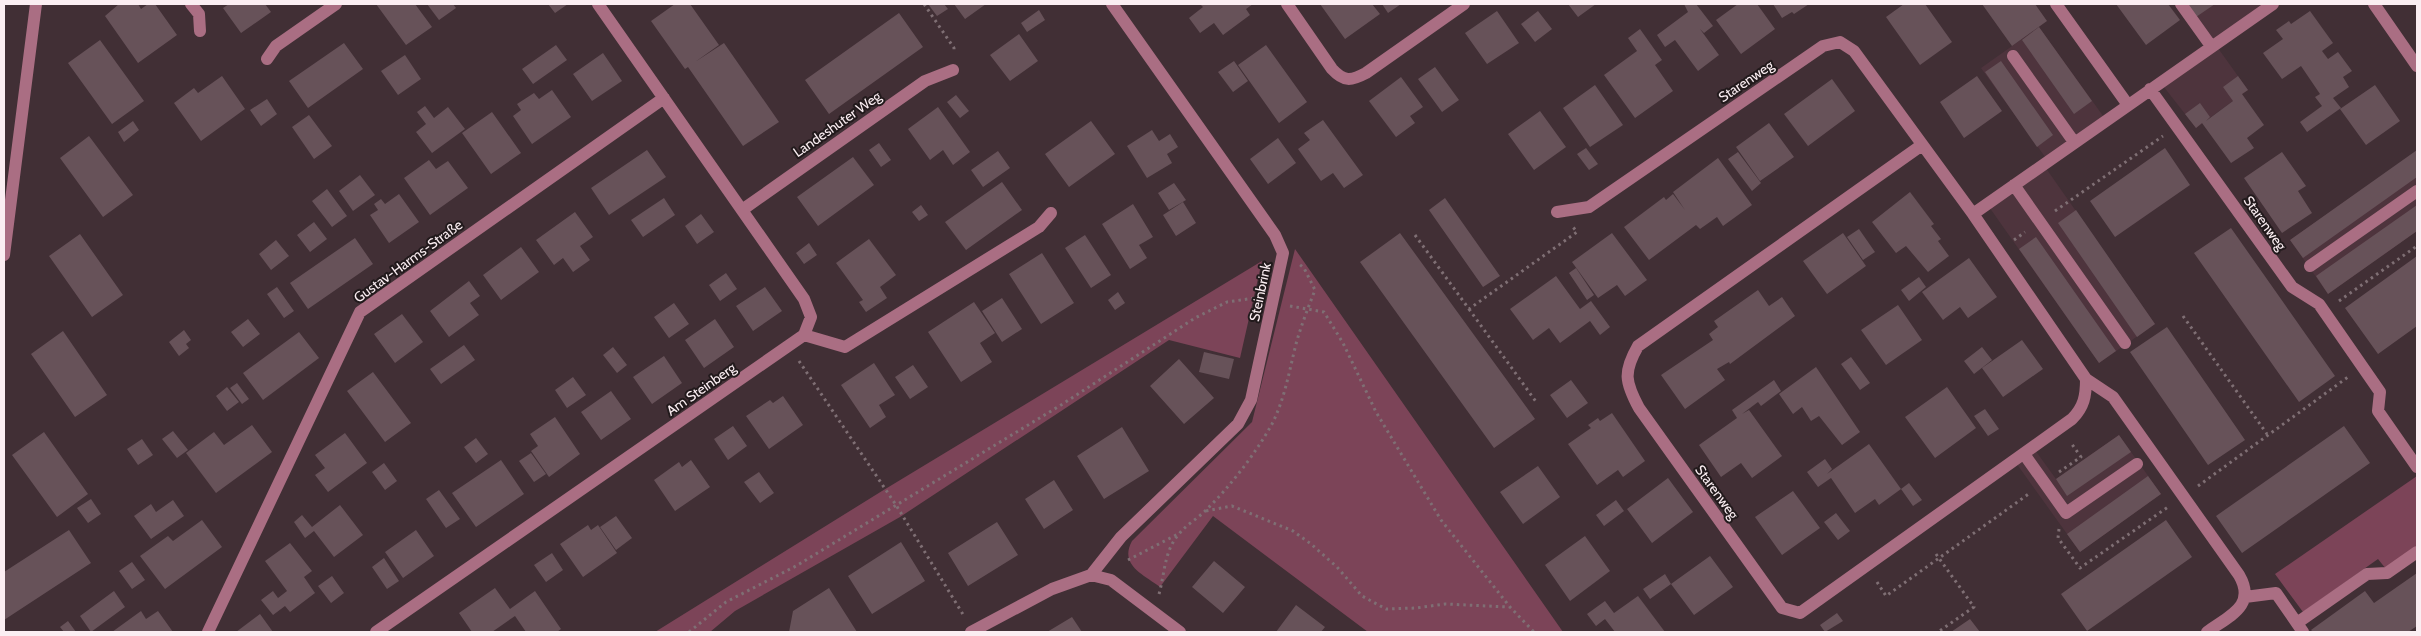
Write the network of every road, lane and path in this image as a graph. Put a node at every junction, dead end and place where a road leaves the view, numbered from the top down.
1 (36, 4) edge
2 (191, 4) edge
3 (336, 4) edge
4 (598, 4) edge
5 (924, 4) edge
6 (1112, 4) edge
7 (1287, 4) edge
8 (1464, 4) edge
9 (2056, 4) edge
10 (2181, 4) edge
11 (2273, 4) edge
12 (2374, 4) edge
13 (200, 31) dead end
14 (2211, 46) junction
15 (2013, 56) dead end
16 (267, 59) dead end
17 (2417, 66) edge
18 (953, 70) joint
19 (2150, 89) junction
20 (664, 98) junction
21 (2128, 105) junction
22 (2178, 126) junction
23 (2074, 142) junction
24 (1922, 145) junction
25 (2014, 185) junction
26 (2417, 191) edge
27 (742, 210) junction
28 (1559, 212) joint
29 (1051, 213) dead end
30 (1972, 214) junction
31 (2040, 222) junction
32 (1415, 236) dead end
33 (2009, 243) dead end
34 (2417, 246) edge
35 (1283, 253) junction
36 (4, 255) edge
37 (2310, 266) dead end
38 (1273, 302) junction
39 (1307, 309) junction
40 (1469, 309) junction
41 (2325, 312) junction
42 (2183, 316) dead end
43 (804, 335) junction
44 (2125, 344) dead end
45 (789, 346) junction
46 (2363, 366) junction
47 (2086, 379) junction
48 (1537, 403) dead end
49 (2267, 434) junction
50 (2070, 441) dead end
51 (2024, 454) junction
52 (2137, 464) dead end
53 (2417, 467) edge
54 (2045, 483) junction
55 (2184, 496) junction
56 (896, 505) junction
57 (1205, 511) junction
58 (2066, 513) junction
59 (1179, 534) junction
60 (2417, 552) edge
61 (1936, 554) dead end
62 (1939, 558) junction
63 (1122, 563) dead end
64 (1092, 576) junction
65 (1873, 576) dead end
66 (2245, 597) junction
67 (1510, 607) junction
68 (1153, 612) junction
69 (2300, 627) edge
70 (208, 632) edge
71 (376, 632) edge
72 (689, 632) edge
73 (972, 632) edge
74 (1180, 632) edge
75 (1534, 632) edge
76 (1938, 632) edge
77 (2207, 632) edge

1 - 36 street
2 - 13 street
3 - 16 street
4 - 20 street
5 - 18 path
6 - 35 street, Steinbrink
7 - 8 street
9 - 21 street
10 - 14 street
11 - 14 street
12 - 17 street
14 - 19 street
15 - 23 street
18 - 27 street, Landeshuter Weg
19 - 21 street
19 - 22 street, Starenweg
20 - 27 street
20 - 70 street, Gustav-Harms-Straße
21 - 23 street
22 - 31 path
22 - 41 street, Starenweg
23 - 25 street
24 - 28 street, Starenweg
24 - 30 street, Starenweg
24 - 51 street, Starenweg
25 - 30 street
25 - 31 street
26 - 37 street
27 - 43 street
28 - 40 path
29 - 43 street
30 - 47 street, Starenweg
31 - 33 path
31 - 44 street
32 - 40 path
34 - 41 path
35 - 38 street, Steinbrink
35 - 39 path
38 - 39 path
38 - 56 path
38 - 64 street, Steinbrink
39 - 57 path
39 - 67 path
40 - 48 path
41 - 46 street, Starenweg
42 - 49 path
43 - 45 street, Am Steinberg
45 - 56 path
45 - 71 street, Am Steinberg
46 - 49 path
46 - 53 street, Starenweg
47 - 51 street, Starenweg
47 - 55 street, Starenweg
49 - 55 path
50 - 54 path
51 - 54 street
52 - 58 street
54 - 58 street
54 - 62 path
55 - 58 path
55 - 66 street, Starenweg
56 - 72 path
56 - 73 path
57 - 59 path
57 - 67 path
59 - 63 path
59 - 68 path
60 - 69 street
61 - 62 path
62 - 65 path
62 - 76 path
64 - 68 street
64 - 73 street
66 - 69 street
66 - 77 street
67 - 75 path
68 - 74 street

